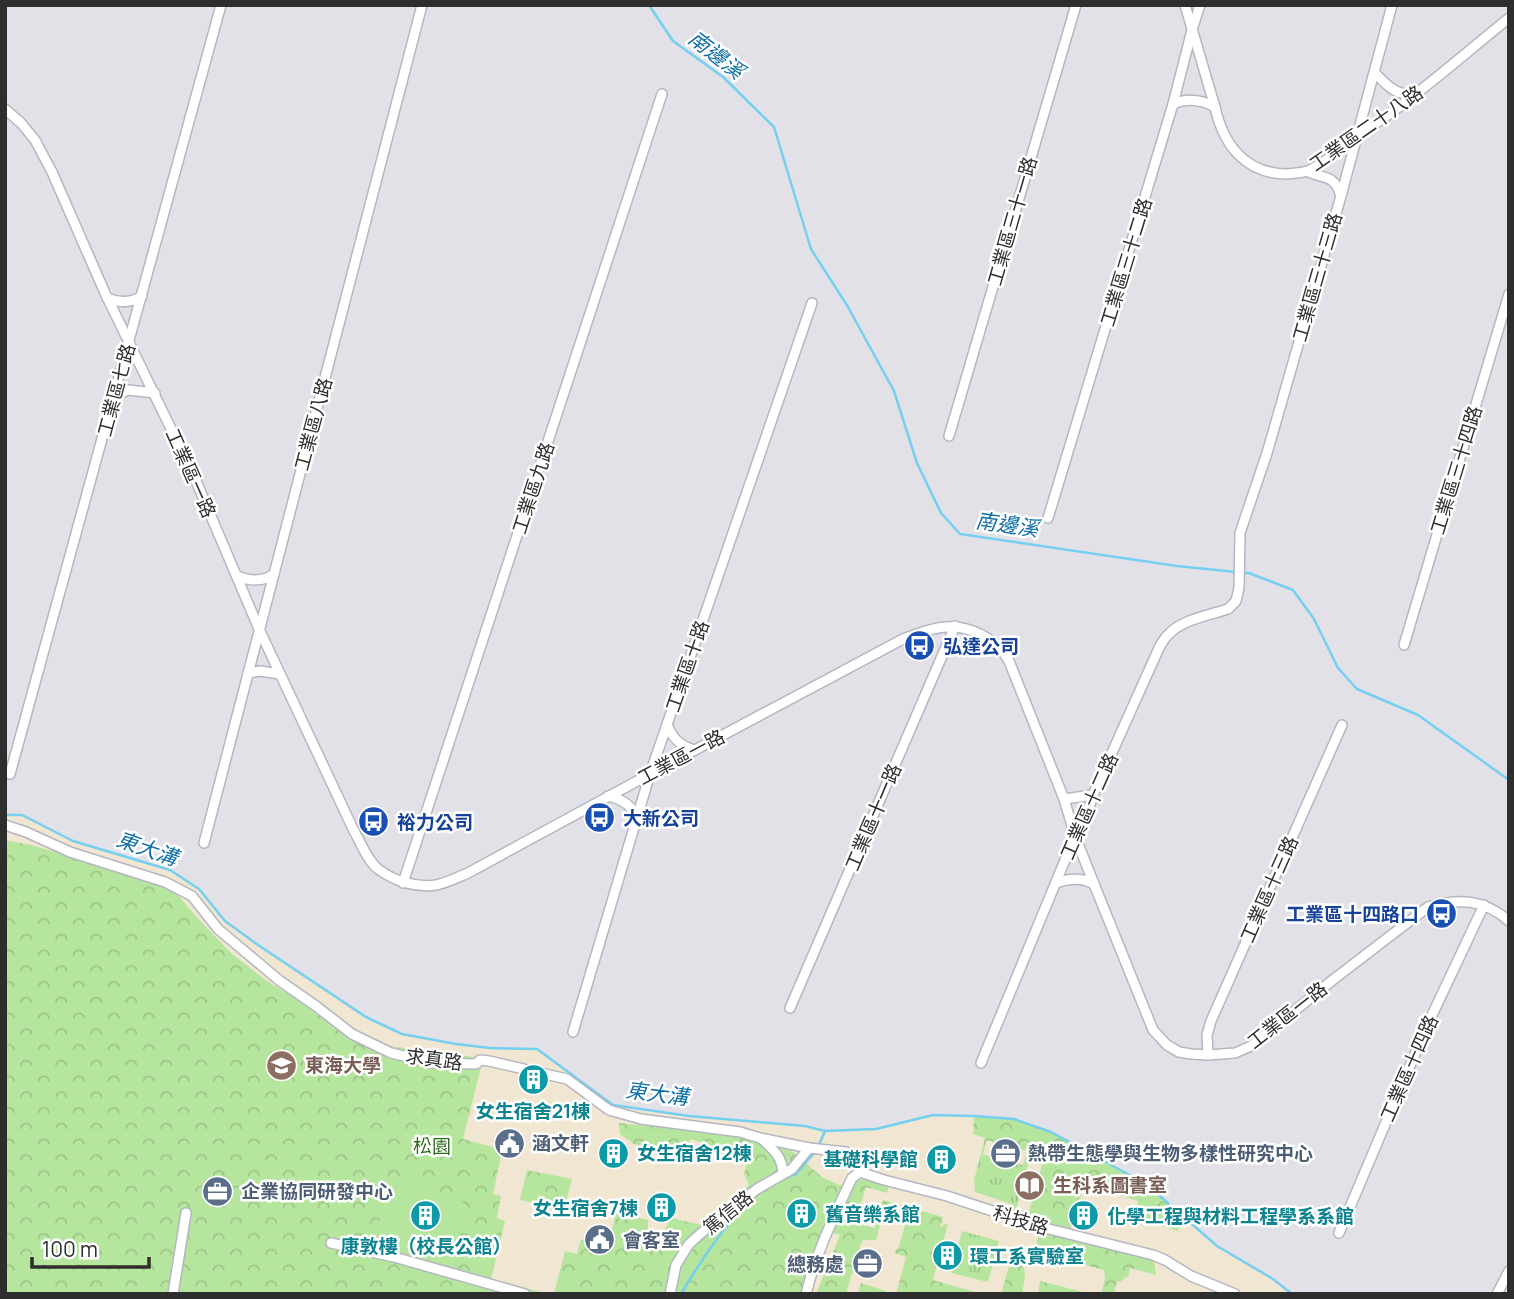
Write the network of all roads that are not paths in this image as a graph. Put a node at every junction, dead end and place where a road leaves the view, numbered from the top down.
1 (222, 5) edge
2 (422, 5) edge
3 (1076, 5) edge
4 (1185, 5) edge
5 (1200, 5) edge
6 (1392, 5) edge
7 (1509, 18) edge
8 (1192, 30) junction
9 (1375, 73) junction
10 (662, 94) dead end
11 (1415, 95) junction
12 (1173, 104) junction
13 (1215, 107) junction
14 (5, 109) edge
15 (1357, 137) junction
16 (1307, 171) junction
17 (1340, 196) junction
18 (1509, 295) edge
19 (142, 296) junction
20 (107, 298) junction
21 (812, 303) dead end
22 (128, 342) junction
23 (155, 393) junction
24 (114, 396) junction
25 (949, 436) dead end
26 (1048, 518) dead end
27 (274, 574) junction
28 (237, 576) junction
29 (1239, 589) joint
30 (955, 626) junction
31 (259, 629) junction
32 (1404, 645) dead end
33 (248, 673) junction
34 (280, 674) junction
35 (667, 724) junction
36 (1342, 725) dead end
37 (695, 750) junction
38 (10, 774) dead end
39 (650, 774) junction
40 (1093, 795) junction
41 (608, 796) junction
42 (1064, 799) junction
43 (636, 819) junction
44 (5, 825) edge
45 (1075, 835) junction
46 (204, 843) dead end
47 (403, 883) junction
48 (1056, 883) junction
49 (1094, 884) junction
50 (1484, 905) junction
51 (1509, 921) edge
52 (790, 1008) dead end
53 (573, 1032) dead end
54 (1208, 1055) junction
55 (981, 1063) dead end
56 (760, 1138) junction
57 (809, 1148) junction
58 (860, 1172) junction
59 (783, 1173) junction
60 (186, 1213) dead end
61 (1339, 1233) dead end
62 (331, 1243) dead end
63 (1509, 1271) edge
64 (173, 1294) edge
65 (525, 1294) edge
66 (670, 1294) edge
67 (806, 1294) edge
68 (1235, 1294) edge
69 (1497, 1294) edge

1 - 19 street, 工業區七路
2 - 27 street, 工業區八路
3 - 25 street, 工業區三十一路
4 - 8 street, 工業區二十八路
5 - 8 street, 工業區三十二路
6 - 9 street, 工業區三十三路
7 - 11 street, 工業區二十八路
8 - 12 street, 工業區三十二路
8 - 13 street, 工業區二十八路
9 - 11 street
9 - 15 street, 工業區三十三路
10 - 47 street, 工業區九路
11 - 15 street, 工業區二十八路
12 - 13 street
12 - 26 street, 工業區三十二路
13 - 16 street, 工業區二十八路
14 - 20 street, 工業區一路
15 - 16 street, 工業區二十八路
15 - 17 street, 工業區三十三路
16 - 17 street
17 - 29 street, 工業區三十三路
18 - 32 street, 工業區三十四路
19 - 20 street
19 - 22 street, 工業區七路
20 - 22 street, 工業區一路
21 - 35 street, 工業區十路
22 - 23 street, 工業區一路
22 - 24 street, 工業區七路
23 - 24 street
23 - 28 street, 工業區一路
24 - 38 street, 工業區七路
27 - 28 street
27 - 31 street, 工業區八路
28 - 31 street, 工業區一路
29 - 40 street, 工業區十二路
30 - 37 street, 工業區一路
30 - 42 street, 工業區一路
30 - 52 street, 工業區十一路
31 - 33 street, 工業區八路
31 - 34 street, 工業區一路
33 - 34 street
33 - 46 street, 工業區八路
34 - 47 street, 工業區一路
35 - 37 street
35 - 39 street, 工業區十路
36 - 54 street, 工業區十三路
37 - 39 street, 工業區一路
39 - 41 street, 工業區一路
39 - 43 street, 工業區十路
40 - 42 street
40 - 45 street, 工業區十二路
41 - 43 street
41 - 47 street, 工業區一路
42 - 45 street, 工業區一路
43 - 53 street, 工業區十路
44 - 56 street, 求真路
45 - 48 street, 工業區十二路
45 - 49 street, 工業區一路
48 - 49 street
48 - 55 street, 工業區十二路
49 - 54 street, 工業區一路
50 - 51 street, 工業區一路
50 - 54 street, 工業區一路
50 - 61 street, 工業區十四路
56 - 57 street, 求真路
56 - 59 street
57 - 58 street, 求真路
57 - 59 street, 篤信路
58 - 67 street
58 - 68 street, 科技路
59 - 66 street, 篤信路
60 - 64 street
62 - 65 street
63 - 69 street

